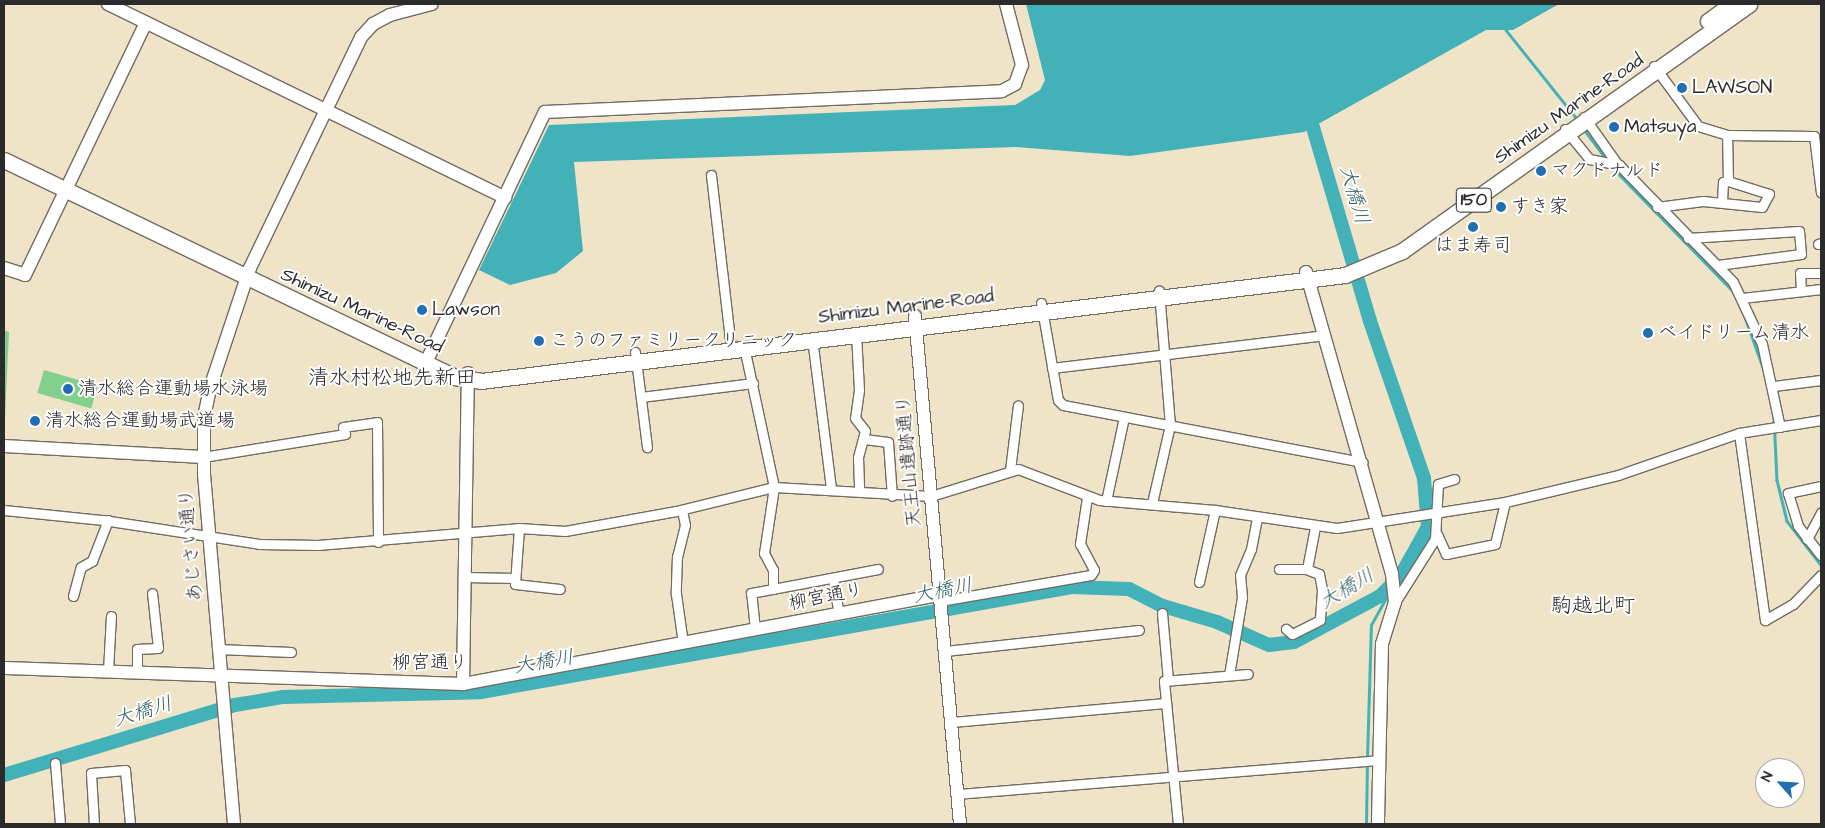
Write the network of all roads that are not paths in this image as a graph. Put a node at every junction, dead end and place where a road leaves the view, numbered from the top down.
1 (108, 4) edge
2 (432, 4) edge
3 (1006, 4) edge
4 (1731, 4) edge
5 (1749, 4) edge
6 (146, 22) junction
7 (1655, 67) junction
8 (326, 110) junction
9 (1576, 123) junction
10 (1727, 134) junction
11 (4, 150) edge
12 (4, 160) edge
13 (1617, 164) junction
14 (1820, 173) edge
15 (711, 175) dead end
16 (1728, 181) junction
17 (67, 186) junction
18 (1821, 193) edge
19 (505, 198) junction
20 (1722, 201) junction
21 (1657, 207) junction
22 (1688, 238) junction
23 (1718, 266) junction
24 (4, 268) edge
25 (248, 273) junction
26 (1821, 273) edge
27 (1307, 276) junction
28 (1821, 289) edge
29 (1801, 291) junction
30 (1160, 294) junction
31 (1742, 298) junction
32 (1042, 307) junction
33 (916, 321) junction
34 (856, 333) junction
35 (1323, 335) junction
36 (812, 338) junction
37 (737, 343) junction
38 (1165, 355) junction
39 (429, 356) junction
40 (636, 356) junction
41 (1052, 368) junction
42 (468, 376) junction
43 (1821, 380) edge
44 (753, 383) junction
45 (1774, 386) junction
46 (642, 397) junction
47 (1018, 405) dead end
48 (1124, 417) junction
49 (1821, 420) edge
50 (1170, 425) junction
51 (1775, 428) junction
52 (1739, 433) junction
53 (864, 439) junction
54 (4, 446) edge
55 (647, 447) dead end
56 (203, 457) junction
57 (1362, 462) junction
58 (1010, 470) junction
59 (1454, 479) dead end
60 (1821, 486) edge
61 (774, 488) junction
62 (831, 488) junction
63 (859, 492) junction
64 (892, 496) junction
65 (931, 496) junction
66 (1087, 497) junction
67 (1106, 501) junction
68 (1505, 502) junction
69 (1152, 503) junction
70 (4, 510) edge
71 (682, 510) junction
72 (1215, 510) junction
73 (1437, 512) junction
74 (1821, 513) edge
75 (1257, 517) junction
76 (108, 520) junction
77 (1380, 520) junction
78 (1315, 527) junction
79 (519, 528) junction
80 (465, 531) junction
81 (1436, 534) junction
82 (209, 536) junction
83 (1807, 539) junction
84 (378, 542) junction
85 (1821, 555) edge
86 (878, 569) dead end
87 (1279, 569) dead end
88 (1307, 569) junction
89 (1821, 575) edge
90 (465, 577) junction
91 (516, 578) junction
92 (833, 578) junction
93 (1199, 582) dead end
94 (560, 589) dead end
95 (773, 589) junction
96 (152, 593) dead end
97 (74, 596) dead end
98 (1395, 598) junction
99 (940, 599) junction
100 (1162, 613) dead end
101 (839, 614) junction
102 (111, 616) dead end
103 (1286, 628) dead end
104 (755, 629) junction
105 (1138, 630) dead end
106 (683, 643) junction
107 (218, 649) junction
108 (945, 651) junction
109 (291, 652) dead end
110 (4, 668) edge
111 (108, 671) junction
112 (137, 672) junction
113 (1248, 674) dead end
114 (220, 675) junction
115 (1228, 675) junction
116 (1168, 680) junction
117 (463, 684) junction
118 (1166, 703) junction
119 (951, 722) junction
120 (1380, 760) junction
121 (55, 763) dead end
122 (1173, 778) junction
123 (957, 794) junction
124 (60, 824) edge
125 (94, 824) edge
126 (130, 824) edge
127 (234, 824) edge
128 (960, 824) edge
129 (1178, 824) edge
130 (1378, 824) edge

1 - 6 street
2 - 8 street, あじさい通り
3 - 19 street
4 - 7 highway, Shimizu Marine-Road / 150
5 - 7 highway, Shimizu Marine-Road / 150
6 - 8 street
6 - 17 street
7 - 9 highway, Shimizu Marine-Road / 150
7 - 10 street
8 - 19 street
8 - 25 street, あじさい通り
9 - 13 street
9 - 13 street
9 - 27 highway, Shimizu Marine-Road / 150
10 - 14 street
10 - 16 street
11 - 17 highway, Shimizu Marine-Road
12 - 17 highway, Shimizu Marine-Road
13 - 21 street
14 - 18 street
15 - 37 street
16 - 20 street
16 - 20 street
17 - 24 street
17 - 25 highway, Shimizu Marine-Road
19 - 39 street
20 - 21 street
21 - 22 street
22 - 23 street
22 - 23 street
23 - 31 street
25 - 39 highway, Shimizu Marine-Road
25 - 42 highway, Shimizu Marine-Road
25 - 56 street, あじさい通り
26 - 29 street
27 - 30 highway, Shimizu Marine-Road / 150
27 - 35 street
28 - 29 street
29 - 31 street
30 - 32 highway, Shimizu Marine-Road / 150
30 - 38 street
31 - 45 street
32 - 33 highway, Shimizu Marine-Road / 150
32 - 41 street
33 - 34 highway, Shimizu Marine-Road / 150
33 - 37 highway, Shimizu Marine-Road / 150
33 - 65 street, 天王山遺跡通り
34 - 36 highway, Shimizu Marine-Road / 150
34 - 53 street
35 - 38 street
35 - 57 street
36 - 37 highway, Shimizu Marine-Road / 150
36 - 62 street
37 - 40 highway, Shimizu Marine-Road / 150
37 - 44 street
38 - 41 street
38 - 50 street
39 - 42 highway, Shimizu Marine-Road
40 - 42 highway, Shimizu Marine-Road / 150
40 - 46 street
41 - 48 street
42 - 80 street
43 - 45 street
44 - 46 street
44 - 61 street
45 - 51 street
46 - 55 street
47 - 58 street
48 - 50 street
48 - 67 street
49 - 51 street
50 - 57 street
50 - 69 street
51 - 52 street
52 - 68 street
52 - 89 street
53 - 63 street
53 - 64 street
54 - 56 street
56 - 82 street, あじさい通り
56 - 84 street
57 - 77 street
58 - 65 street
58 - 66 street
59 - 73 street
60 - 83 street
61 - 62 street
61 - 71 street
61 - 95 street
62 - 63 street
63 - 64 street
64 - 65 street
65 - 99 street, 天王山遺跡通り
66 - 67 street
66 - 99 street
67 - 69 street
68 - 73 street
68 - 81 street
69 - 72 street
70 - 76 street
71 - 79 street
71 - 106 street
72 - 75 street
72 - 93 street
73 - 77 street
73 - 81 street
74 - 83 street
75 - 78 street
75 - 115 street
76 - 82 street
76 - 97 street
77 - 78 street
77 - 98 street
78 - 88 street
79 - 80 street
79 - 91 street
80 - 84 street
80 - 90 street
81 - 98 street
82 - 84 street
82 - 107 street, あじさい通り
83 - 85 street
86 - 92 street
87 - 88 street
88 - 103 street
90 - 91 street
90 - 117 street
91 - 94 street
92 - 95 street
92 - 101 street
95 - 104 street
96 - 112 street
98 - 120 street
99 - 101 street, 柳宮通り
99 - 108 street, 天王山遺跡通り
100 - 116 street
101 - 104 street, 柳宮通り
102 - 111 street
104 - 106 street, 柳宮通り
105 - 108 street
106 - 117 street, 柳宮通り
107 - 109 street
107 - 114 street, あじさい通り
108 - 119 street
110 - 111 street, 柳宮通り
111 - 112 street, 柳宮通り
112 - 114 street, 柳宮通り
113 - 115 street
114 - 117 street, 柳宮通り
114 - 127 street, あじさい通り
115 - 116 street
116 - 118 street
118 - 119 street
118 - 122 street
119 - 123 street
120 - 122 street
120 - 130 street
121 - 124 street
122 - 123 street
122 - 129 street
123 - 128 street
125 - 126 street

